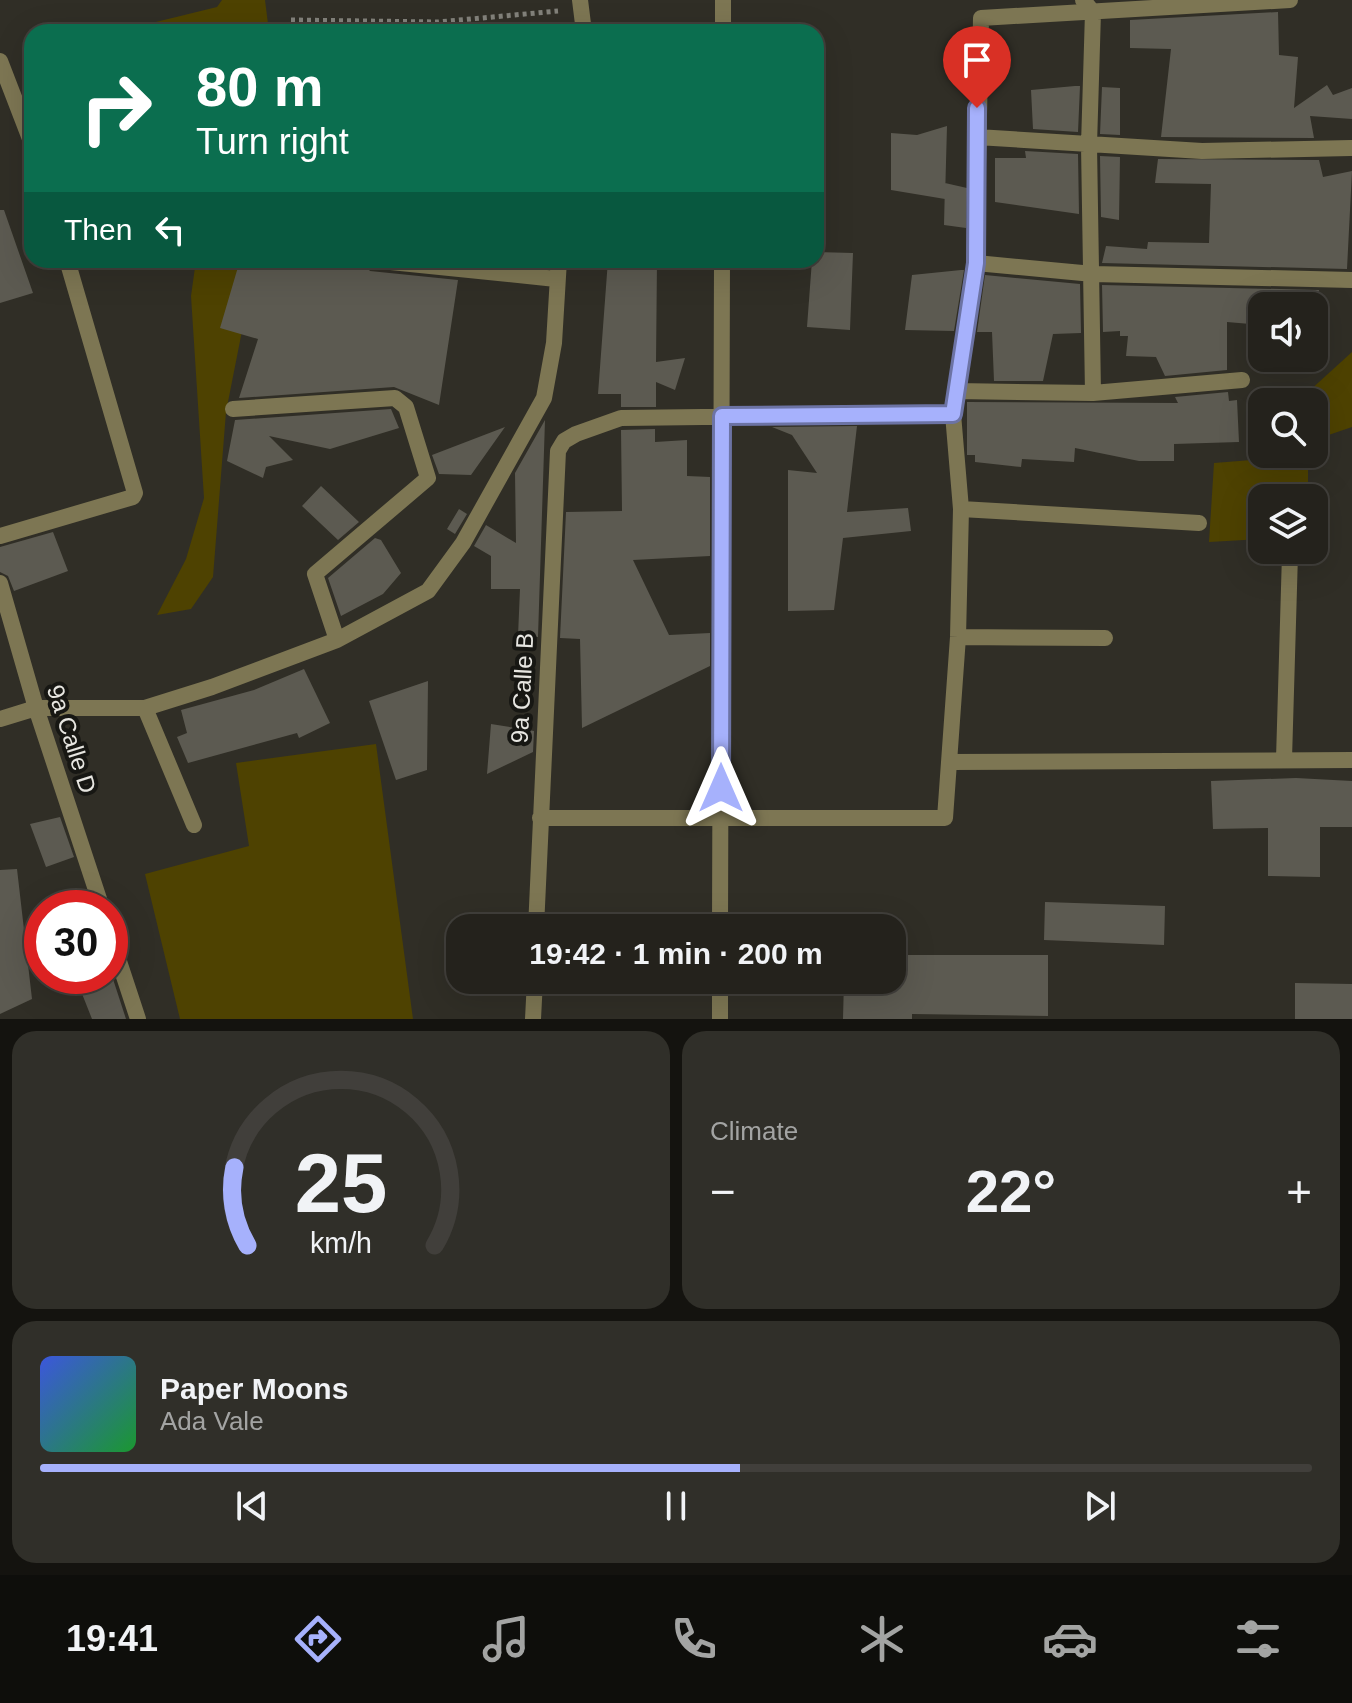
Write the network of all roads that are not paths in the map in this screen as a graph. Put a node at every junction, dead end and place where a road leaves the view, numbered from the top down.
1 (723, 0) edge
2 (1290, 0) edge
3 (581, 4) edge
4 (1088, 6) edge
5 (583, 24) edge
6 (723, 24) edge
7 (0, 61) edge
8 (24, 123) edge
9 (977, 137) junction
10 (1089, 145) junction
11 (1351, 148) edge
12 (976, 263) junction
13 (69, 268) edge
14 (449, 268) edge
15 (558, 268) edge
16 (722, 268) edge
17 (1093, 274) junction
18 (556, 279) junction
19 (1352, 280) edge
20 (1242, 380) dead end
21 (956, 391) junction
22 (1093, 393) junction
23 (233, 409) dead end
24 (953, 414) junction
25 (722, 416) junction
26 (961, 509) junction
27 (1199, 523) dead end
28 (0, 536) edge
29 (1290, 564) edge
30 (0, 583) edge
31 (958, 637) junction
32 (1105, 638) dead end
33 (337, 640) junction
34 (36, 708) junction
35 (145, 708) junction
36 (0, 719) edge
37 (1284, 759) junction
38 (1352, 760) edge
39 (949, 762) junction
40 (540, 818) junction
41 (720, 819) junction
42 (194, 825) dead end
43 (96, 890) edge
44 (537, 914) edge
45 (720, 914) edge
46 (128, 989) edge
47 (534, 994) edge
48 (720, 994) edge
49 (138, 1019) edge
50 (533, 1019) edge
51 (720, 1019) edge

1 - 6 street
2 - 4 street
3 - 5 street
4 - 9 street
4 - 10 street
7 - 8 street
9 - 10 street
9 - 12 street
10 - 11 street
10 - 17 street
12 - 17 street
12 - 21 street
13 - 28 street
14 - 18 street
15 - 18 street
16 - 25 street
17 - 19 street
17 - 22 street
18 - 33 street
20 - 22 street
21 - 22 street
21 - 24 street
23 - 33 street
24 - 25 street
24 - 26 street
25 - 40 street, 9a Calle B
25 - 41 street
26 - 27 street
26 - 31 street
29 - 37 street
30 - 34 street, 9a Calle D
31 - 32 street
31 - 39 street
33 - 35 street
34 - 35 street
34 - 36 street
34 - 43 street, 9a Calle D
35 - 42 street
37 - 38 street
37 - 39 street
39 - 41 street
40 - 41 street
40 - 44 street, 9a Calle B
41 - 45 street
46 - 49 street
47 - 50 street
48 - 51 street

